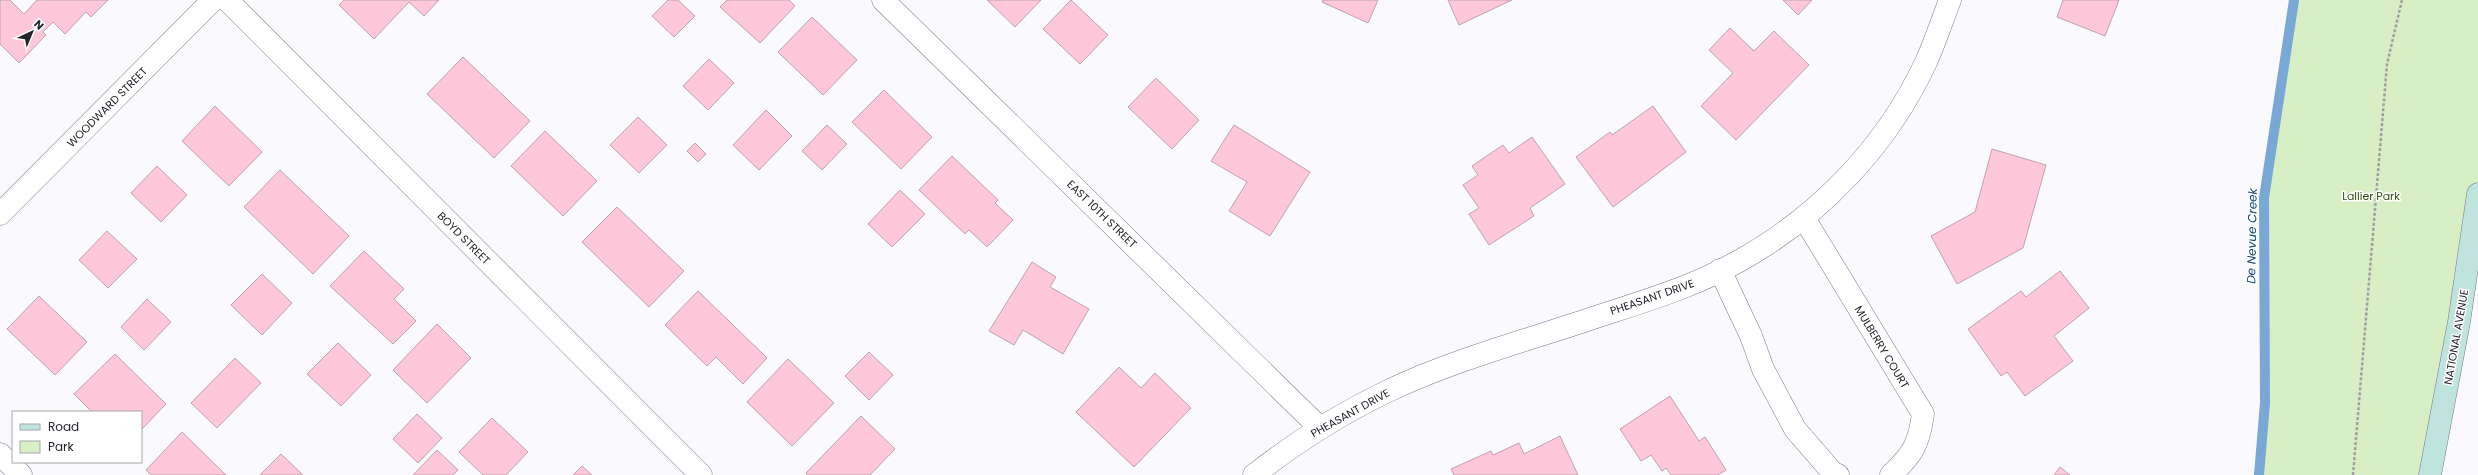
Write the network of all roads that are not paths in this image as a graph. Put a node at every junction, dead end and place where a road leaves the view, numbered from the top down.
1 (213, 0) edge
2 (227, 0) edge
3 (884, 0) edge
4 (1950, 0) edge
5 (2478, 196) edge
6 (0, 214) edge
7 (1804, 218) junction
8 (1720, 270) junction
9 (1320, 428) junction
10 (0, 454) edge
11 (21, 475) edge
12 (701, 475) edge
13 (1254, 475) edge
14 (1838, 475) edge
15 (1891, 475) edge
16 (2430, 475) edge

1 - 6 street, WOODWARD STREET
2 - 12 street, BOYD STREET
3 - 9 street, EAST 10TH STREET
4 - 7 street, PHEASANT DRIVE
5 - 16 street, NATIONAL AVENUE
7 - 8 street, PHEASANT DRIVE
7 - 15 street, MULBERRY COURT
8 - 9 street, PHEASANT DRIVE
8 - 14 street
9 - 13 street, PHEASANT DRIVE
10 - 11 street

